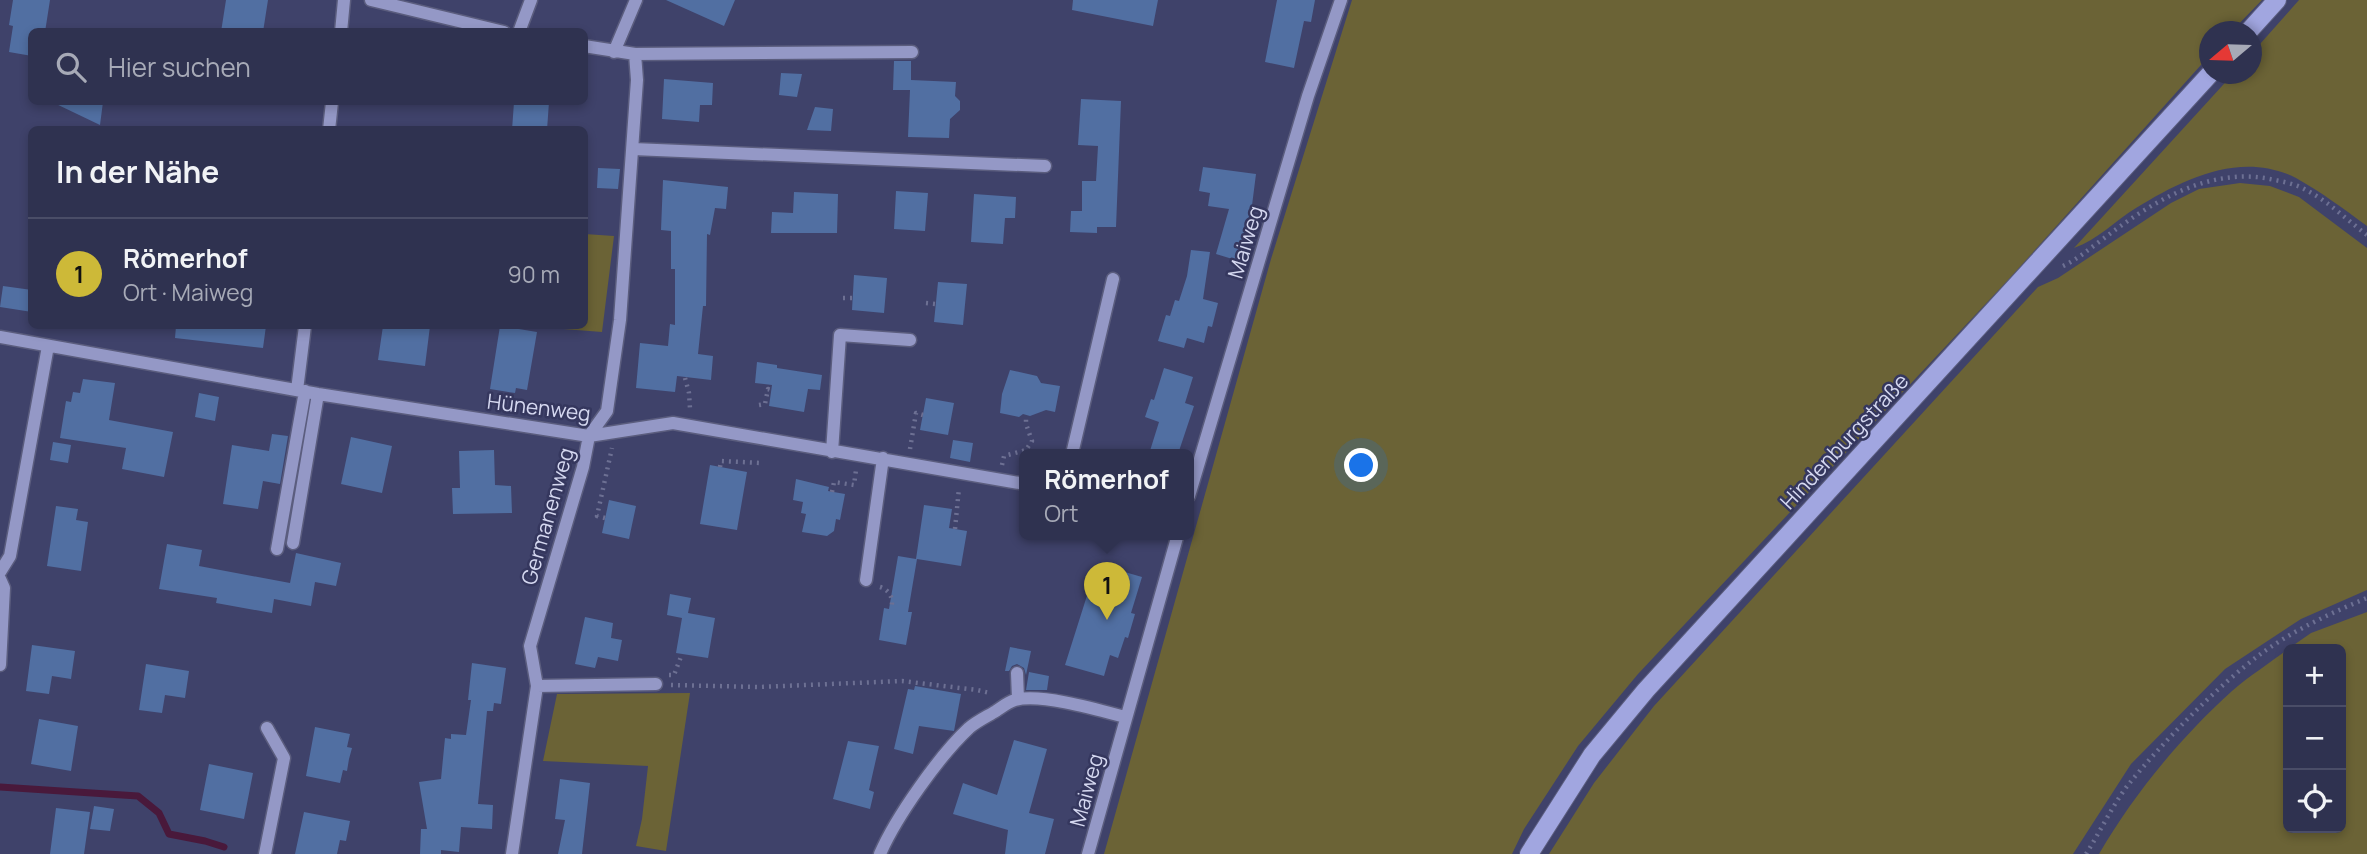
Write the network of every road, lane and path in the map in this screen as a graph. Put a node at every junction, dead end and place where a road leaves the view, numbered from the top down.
1 (344, 0) edge
2 (371, 0) edge
3 (531, 0) edge
4 (636, 0) edge
5 (1340, 0) edge
6 (2277, 0) edge
7 (2258, 21) edge
8 (341, 28) edge
9 (487, 28) edge
10 (520, 28) edge
11 (588, 47) edge
12 (614, 51) junction
13 (912, 52) dead end
14 (635, 54) junction
15 (2201, 84) edge
16 (332, 105) edge
17 (329, 126) edge
18 (633, 149) junction
19 (1045, 166) dead end
20 (2367, 234) edge
21 (2058, 269) dead end
22 (1113, 279) dead end
23 (843, 298) dead end
24 (853, 298) dead end
25 (926, 303) dead end
26 (936, 304) dead end
27 (305, 329) edge
28 (0, 337) edge
29 (910, 340) dead end
30 (48, 346) junction
31 (685, 378) dead end
32 (771, 390) dead end
33 (307, 391) junction
34 (759, 405) dead end
35 (690, 409) dead end
36 (923, 415) dead end
37 (1026, 415) dead end
38 (615, 430) junction
39 (589, 436) junction
40 (1027, 449) edge
41 (1073, 449) edge
42 (832, 452) junction
43 (1019, 452) edge
44 (858, 456) junction
45 (883, 458) junction
46 (761, 463) dead end
47 (907, 463) junction
48 (720, 467) dead end
49 (961, 473) junction
50 (998, 479) junction
51 (1194, 479) edge
52 (1019, 483) edge
53 (832, 492) dead end
54 (606, 518) dead end
55 (955, 529) dead end
56 (1176, 540) edge
57 (293, 543) dead end
58 (277, 549) dead end
59 (0, 572) edge
60 (0, 579) edge
61 (870, 583) joint
62 (2367, 598) edge
63 (891, 609) dead end
64 (682, 654) dead end
65 (0, 665) edge
66 (1017, 673) dead end
67 (661, 680) junction
68 (537, 686) junction
69 (1014, 700) junction
70 (1125, 718) junction
71 (267, 728) dead end
72 (265, 854) edge
73 (512, 854) edge
74 (880, 854) edge
75 (1088, 854) edge
76 (1529, 854) edge
77 (2086, 854) edge

1 - 8 street
2 - 9 street
3 - 10 street
4 - 12 street
5 - 51 street, Maiweg
6 - 7 main road
11 - 12 street
12 - 14 street
13 - 14 street
14 - 18 street, Germanenweg
15 - 76 main road, Hindenburgstraße
16 - 17 street
18 - 19 street
18 - 39 street, Germanenweg
20 - 21 path
22 - 41 street
23 - 24 path
25 - 26 path
27 - 33 street
28 - 30 street, Hünenweg
29 - 42 street
30 - 33 street, Hünenweg
30 - 59 street
31 - 35 path
32 - 34 path
33 - 39 street, Hünenweg
33 - 57 street
33 - 58 street
36 - 47 path
37 - 40 path
38 - 39 street, Hünenweg
38 - 42 street, Hünenweg
38 - 54 path
39 - 68 street, Germanenweg
42 - 44 street, Hünenweg
43 - 50 path
44 - 45 street, Hünenweg
44 - 53 path
45 - 47 street, Hünenweg
45 - 61 street
46 - 48 path
47 - 49 street, Hünenweg
49 - 50 street, Hünenweg
49 - 55 path
50 - 52 street, Hünenweg
56 - 70 street, Maiweg
60 - 65 street
61 - 63 path
62 - 77 path
64 - 67 path
66 - 69 street
67 - 68 street
67 - 69 path
68 - 73 street, Germanenweg
69 - 70 street
69 - 74 street
70 - 75 street, Maiweg
71 - 72 street

